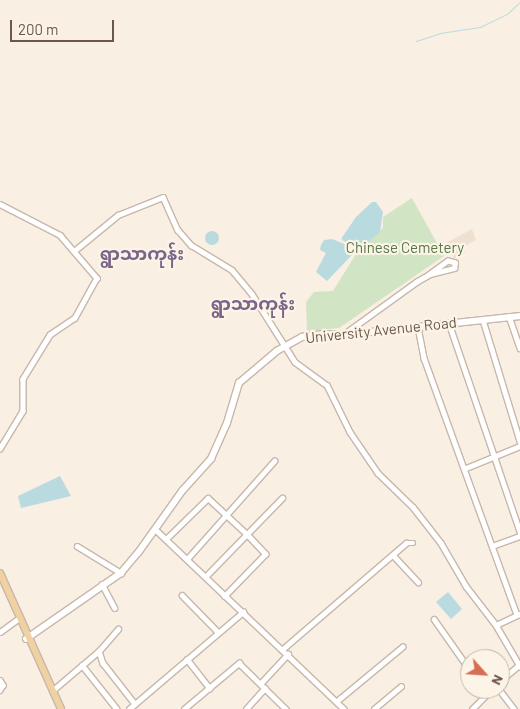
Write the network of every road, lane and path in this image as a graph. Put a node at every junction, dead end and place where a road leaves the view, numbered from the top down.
1 (0, 204) edge
2 (74, 251) junction
3 (430, 274) junction
4 (509, 316) junction
5 (520, 316) edge
6 (483, 320) junction
7 (449, 323) junction
8 (418, 327) junction
9 (342, 335) junction
10 (285, 346) junction
11 (520, 348) edge
12 (520, 440) edge
13 (520, 446) edge
14 (0, 449) edge
15 (492, 456) junction
16 (274, 462) dead end
17 (466, 468) junction
18 (282, 498) dead end
19 (228, 516) junction
20 (156, 529) junction
21 (520, 534) edge
22 (248, 535) junction
23 (167, 538) junction
24 (413, 543) dead end
25 (77, 546) dead end
26 (492, 546) junction
27 (393, 554) junction
28 (188, 558) junction
29 (121, 572) junction
30 (0, 573) edge
31 (206, 576) junction
32 (418, 582) dead end
33 (102, 584) junction
34 (182, 595) dead end
35 (225, 596) junction
36 (115, 608) dead end
37 (243, 612) junction
38 (518, 615) edge
39 (19, 618) junction
40 (434, 620) dead end
41 (496, 624) junction
42 (118, 629) dead end
43 (0, 632) edge
44 (218, 632) junction
45 (27, 638) junction
46 (402, 647) dead end
47 (284, 648) junction
48 (99, 651) junction
49 (288, 654) junction
50 (460, 656) edge
51 (187, 659) junction
52 (82, 665) junction
53 (519, 665) edge
54 (0, 680) edge
55 (260, 684) junction
56 (401, 686) dead end
57 (210, 688) junction
58 (265, 688) junction
59 (0, 690) edge
60 (52, 691) junction
61 (480, 699) edge
62 (337, 702) junction
63 (135, 704) junction
64 (59, 709) edge
65 (117, 709) edge
66 (129, 709) edge
67 (184, 709) edge
68 (246, 709) edge
69 (286, 709) edge
70 (344, 709) edge
71 (374, 709) edge
72 (472, 709) edge

1 - 2 street
2 - 10 street
2 - 14 street
3 - 3 street
3 - 9 street
4 - 5 main road, University Avenue Road
4 - 6 main road, University Avenue Road
4 - 11 street
6 - 7 main road, University Avenue Road
6 - 12 street
7 - 8 main road, University Avenue Road
7 - 15 street
8 - 9 main road, University Avenue Road
8 - 17 street
9 - 10 main road, University Avenue Road
10 - 20 main road, University Avenue Road
10 - 41 street
13 - 15 street
15 - 17 street
15 - 21 street
16 - 19 street
17 - 26 street
18 - 22 street
19 - 22 street
19 - 23 street
19 - 28 street
20 - 23 street
20 - 29 main road, University Avenue Road
21 - 26 street
22 - 31 street
22 - 35 street
23 - 28 street
24 - 27 street
25 - 29 street
26 - 38 street
27 - 32 street
27 - 47 street
28 - 31 street
29 - 33 main road, University Avenue Road
30 - 39 main road
31 - 35 street
33 - 36 street
33 - 45 main road, University Avenue Road
34 - 44 street
35 - 37 street
37 - 44 street
37 - 47 street
38 - 41 street
39 - 43 street
39 - 45 main road
40 - 50 street
41 - 53 street
42 - 48 street
44 - 51 street
45 - 60 main road
45 - 64 main road
46 - 62 street
47 - 49 street
48 - 52 street
48 - 63 street
49 - 55 street
49 - 62 street
51 - 57 street
51 - 63 street
52 - 60 street
52 - 65 street
54 - 59 street
55 - 57 street
55 - 58 street
56 - 71 street
57 - 67 street
58 - 68 street
58 - 69 street
60 - 64 main road
61 - 72 street
62 - 70 street
63 - 66 street

